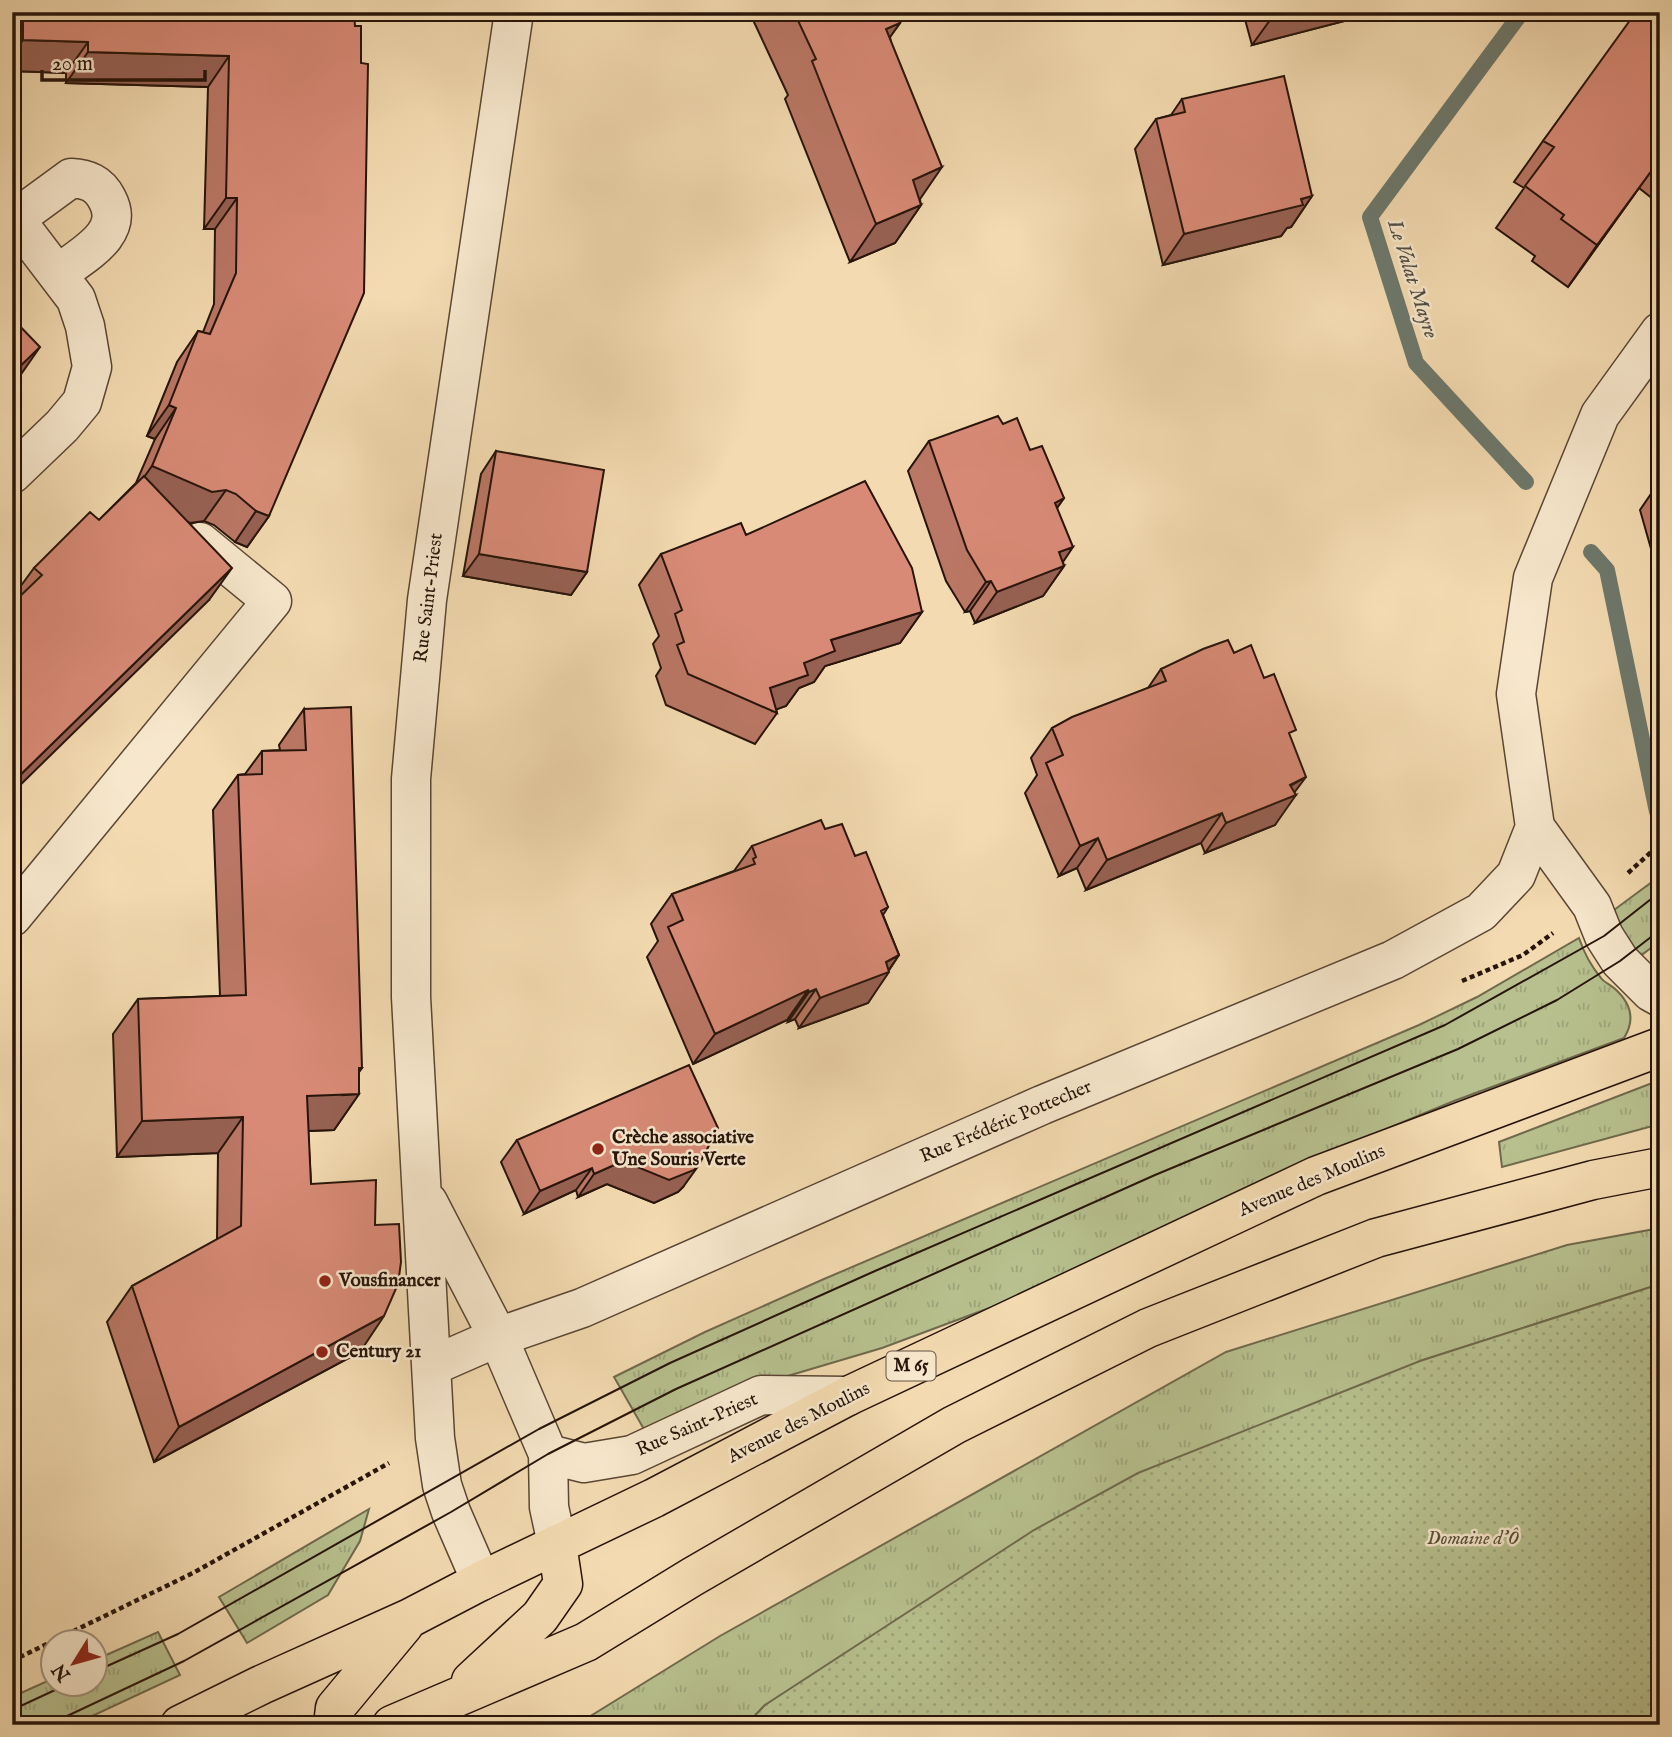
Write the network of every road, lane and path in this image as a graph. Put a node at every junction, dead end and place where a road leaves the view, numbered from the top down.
1 (514, 12) edge
2 (14, 217) edge
3 (58, 274) junction
4 (1660, 332) edge
5 (12, 474) edge
6 (200, 542) edge
7 (1535, 827) junction
8 (12, 917) edge
9 (1523, 955) dead end
10 (1460, 982) dead end
11 (1660, 997) edge
12 (1660, 1047) edge
13 (1660, 1167) edge
14 (421, 1188) junction
15 (498, 1338) junction
16 (432, 1366) junction
17 (848, 1396) junction
18 (435, 1438) junction
19 (548, 1454) junction
20 (556, 1544) junction
21 (481, 1581) junction
22 (410, 1618) junction
23 (12, 1661) edge
24 (447, 1712) edge
25 (180, 1725) edge
26 (333, 1725) edge
27 (392, 1725) edge

1 - 14 street, Rue Saint-Priest
2 - 3 street
2 - 3 street
3 - 5 street
4 - 7 street, Rue Frédéric Pottecher
6 - 8 street
7 - 11 street, Rue Frédéric Pottecher
7 - 15 street, Rue Frédéric Pottecher
9 - 10 path
12 - 17 main road, Avenue des Moulins / M 65
13 - 24 main road
14 - 15 street, Rue Saint-Priest
14 - 16 street, Rue Saint-Priest
15 - 16 street, Rue Frédéric Pottecher
15 - 19 street, Rue Saint-Priest
16 - 18 street, Rue Saint-Priest
17 - 19 street, Rue Saint-Priest
17 - 20 main road, Avenue des Moulins / M 65
18 - 21 street, Rue Saint-Priest
18 - 23 path
19 - 20 street, Rue Saint-Priest
20 - 21 main road, Avenue des Moulins / M 65
20 - 24 main road
21 - 22 main road, Avenue des Moulins / M 65
22 - 25 main road, Avenue des Moulins / M 65
22 - 26 main road
24 - 27 main road

